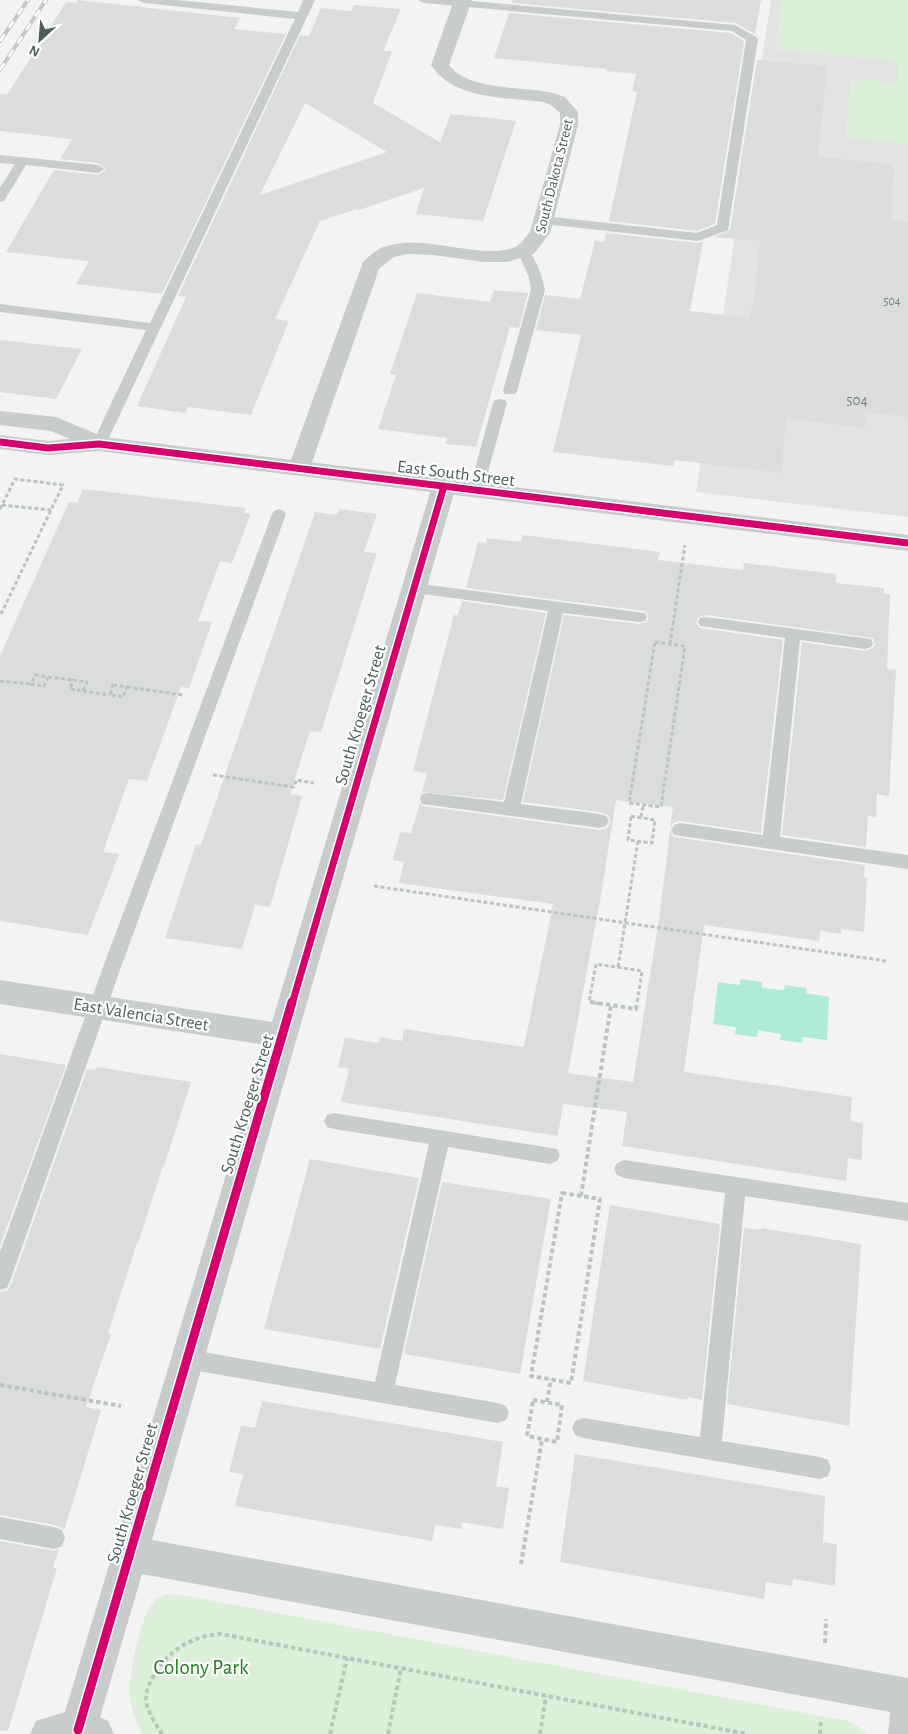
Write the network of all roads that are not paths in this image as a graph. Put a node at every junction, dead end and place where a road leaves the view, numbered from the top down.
1 (144, 0) edge
2 (309, 0) edge
3 (424, 0) edge
4 (463, 2) edge
5 (301, 16) junction
6 (0, 159) edge
7 (22, 162) junction
8 (98, 169) dead end
9 (0, 198) edge
10 (544, 220) junction
11 (524, 251) junction
12 (0, 308) edge
13 (153, 327) junction
14 (510, 391) dead end
15 (500, 403) dead end
16 (0, 418) edge
17 (0, 442) edge
18 (98, 444) junction
19 (299, 468) junction
20 (444, 486) junction
21 (476, 490) junction
22 (279, 514) dead end
23 (908, 543) edge
24 (413, 588) junction
25 (557, 606) junction
26 (639, 617) dead end
27 (706, 622) dead end
28 (793, 634) junction
29 (865, 643) dead end
30 (428, 799) dead end
31 (511, 810) junction
32 (600, 821) dead end
33 (680, 830) dead end
34 (771, 842) junction
35 (908, 862) edge
36 (0, 992) edge
37 (98, 1007) junction
38 (283, 1036) junction
39 (334, 1121) dead end
40 (440, 1138) junction
41 (550, 1155) dead end
42 (624, 1169) dead end
43 (736, 1186) junction
44 (908, 1212) edge
45 (0, 1281) edge
46 (186, 1359) junction
47 (383, 1393) junction
48 (498, 1413) dead end
49 (583, 1428) dead end
50 (710, 1449) junction
51 (820, 1468) dead end
52 (0, 1528) edge
53 (54, 1538) dead end
54 (130, 1554) junction
55 (908, 1697) edge
56 (908, 1713) edge
57 (74, 1733) edge
58 (907, 1734) edge

1 - 5 lane
2 - 5 lane
3 - 4 lane
4 - 10 street, South Dakota Street
4 - 10 lane
5 - 13 lane
6 - 7 lane
7 - 8 lane
7 - 9 lane
10 - 11 street, South Dakota Street
11 - 14 lane
11 - 19 street, South Dakota Street
12 - 13 lane
13 - 18 lane
15 - 21 lane
16 - 18 street, East South Street
17 - 18 street, East South Street
18 - 19 street, East South Street
19 - 20 street, East South Street
20 - 21 street, East South Street
20 - 24 street, South Kroeger Street
21 - 23 street, East South Street
22 - 37 lane
24 - 25 lane
24 - 38 street, South Kroeger Street
25 - 26 lane
25 - 31 lane
27 - 28 lane
28 - 29 lane
28 - 34 lane
30 - 31 lane
31 - 32 lane
33 - 34 lane
34 - 35 lane
36 - 37 street, East Valencia Street
37 - 38 street, East Valencia Street
37 - 45 lane
38 - 46 street, South Kroeger Street
39 - 40 lane
40 - 41 lane
40 - 47 lane
42 - 43 lane
43 - 44 lane
43 - 50 lane
46 - 47 lane
46 - 54 street, South Kroeger Street
47 - 48 lane
49 - 50 lane
50 - 51 lane
52 - 53 lane
54 - 55 street
54 - 57 street, South Kroeger Street
56 - 58 street

